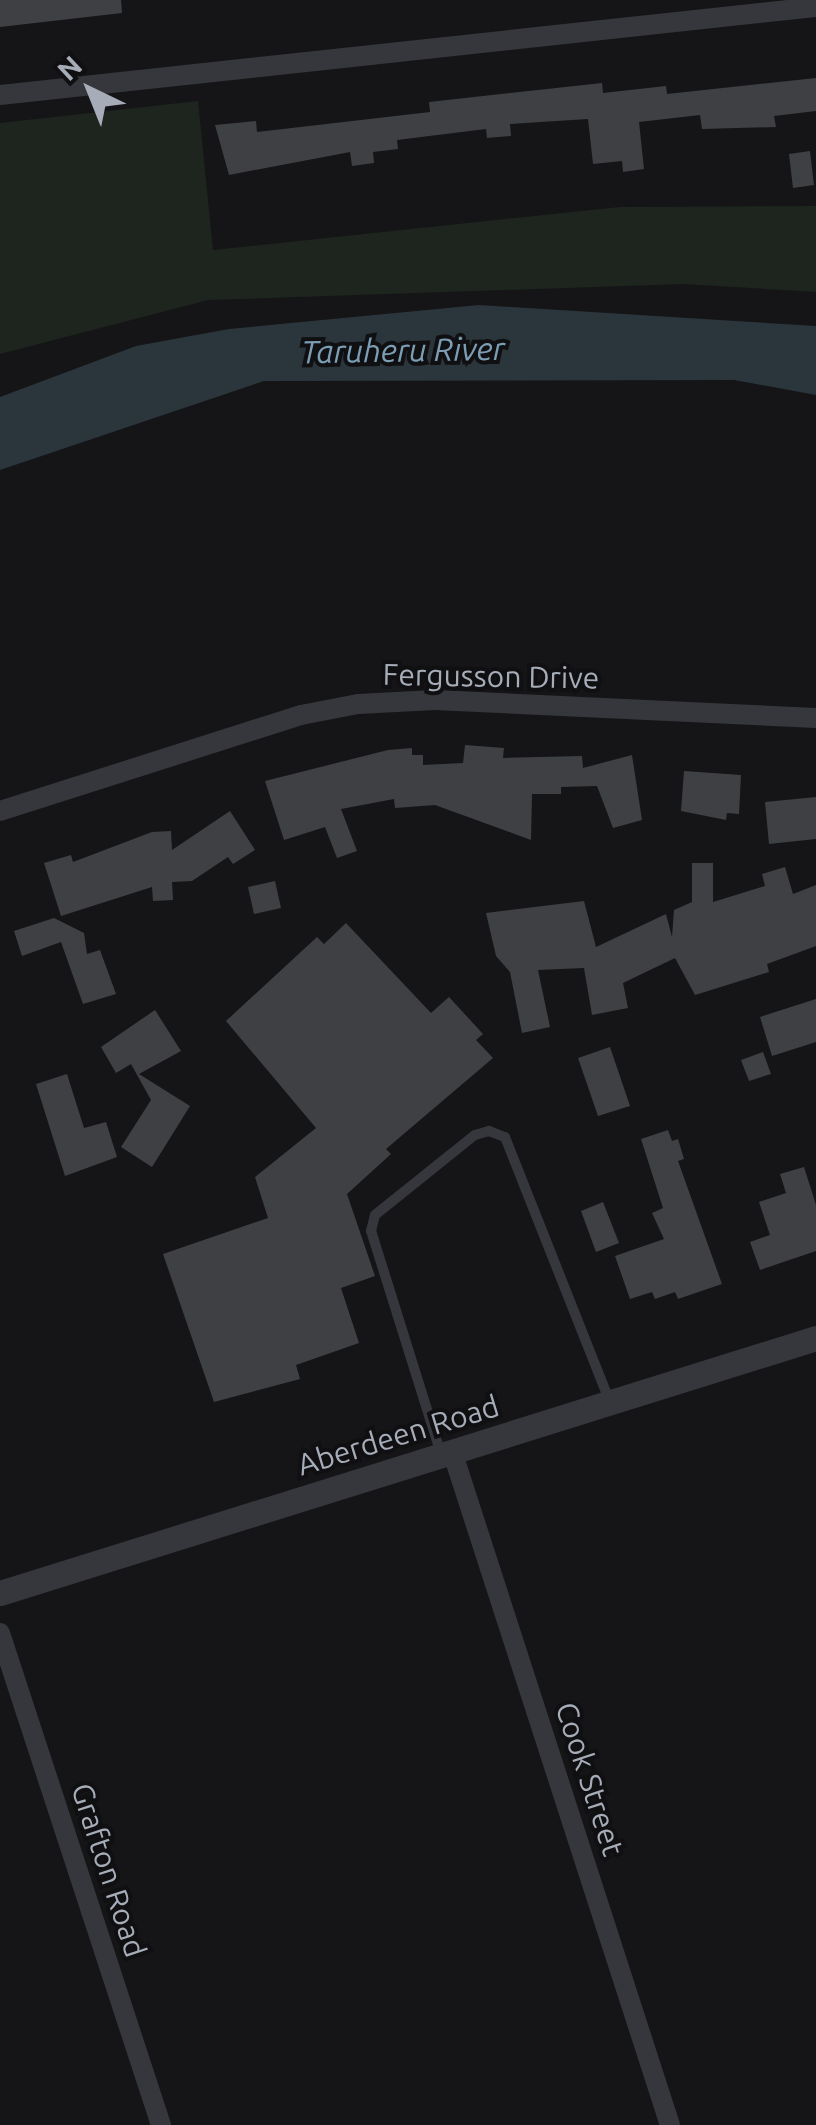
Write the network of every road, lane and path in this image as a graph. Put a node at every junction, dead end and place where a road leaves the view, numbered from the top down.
1 (788, 5) edge
2 (816, 7) edge
3 (0, 95) edge
4 (816, 718) edge
5 (0, 811) edge
6 (816, 1338) edge
7 (610, 1402) junction
8 (447, 1453) junction
9 (0, 1593) edge
10 (0, 1633) edge
11 (161, 2125) edge
12 (670, 2125) edge

1 - 2 street
1 - 3 street
4 - 5 street, Fergusson Drive
6 - 7 street, Aberdeen Road
7 - 8 street, Aberdeen Road
7 - 8 lane
8 - 9 street, Aberdeen Road
8 - 12 street, Cook Street
10 - 11 street, Grafton Road

